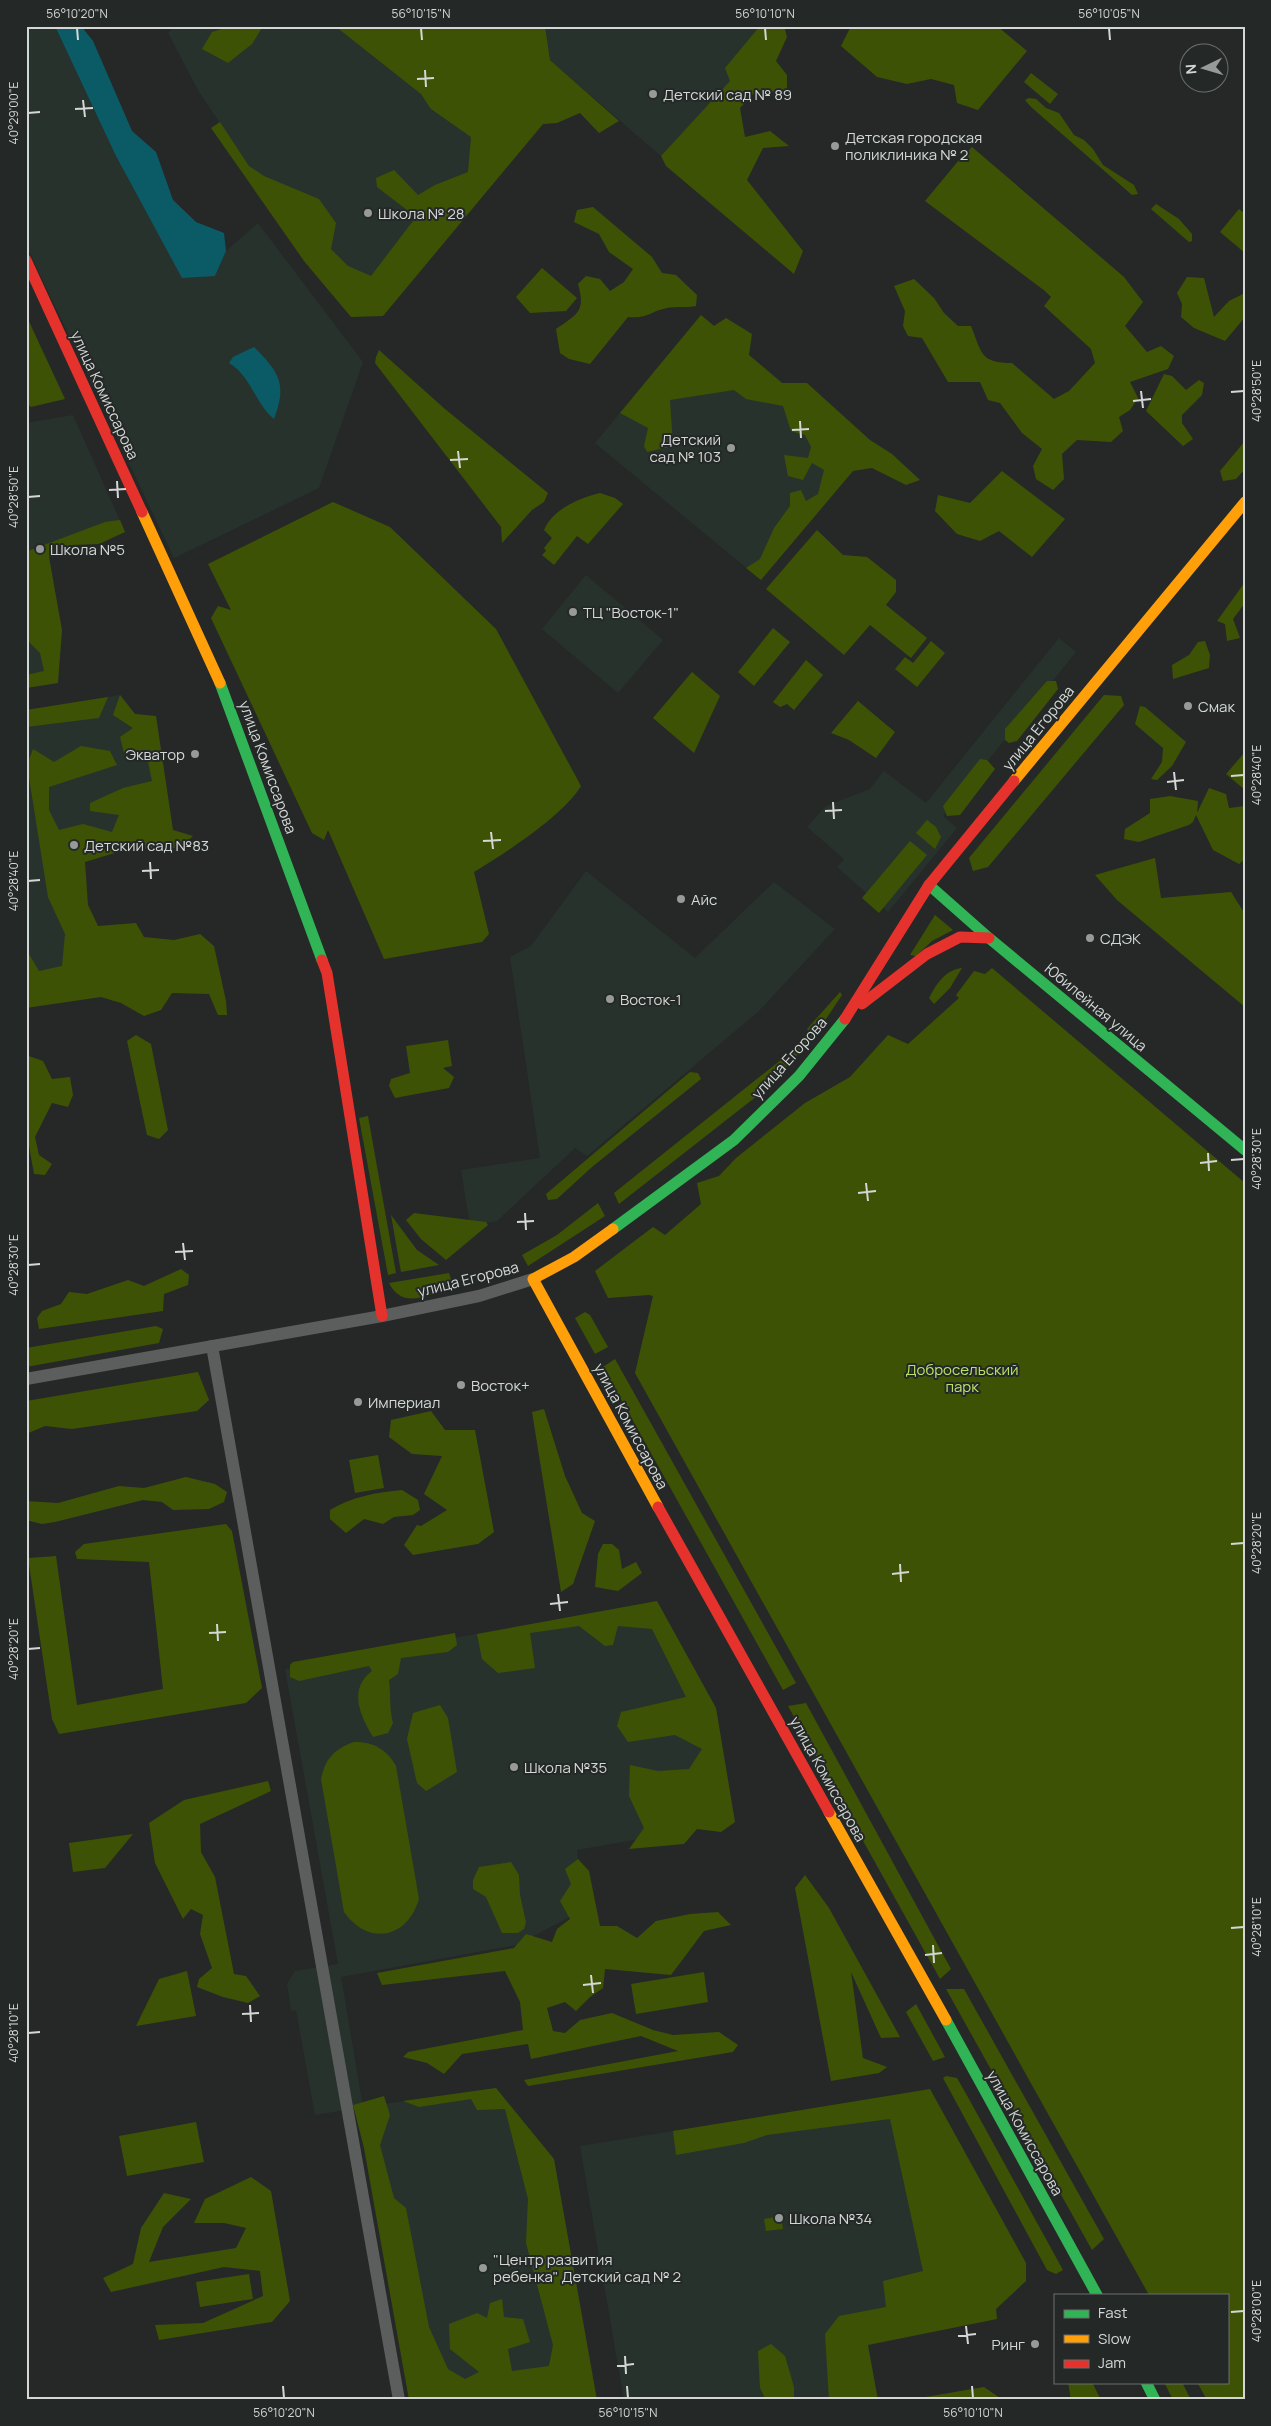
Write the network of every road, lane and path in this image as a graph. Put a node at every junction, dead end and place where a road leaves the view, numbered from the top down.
1 (26, 260) edge
2 (1245, 502) edge
3 (929, 885) junction
4 (989, 938) junction
5 (853, 1010) junction
6 (1245, 1150) edge
7 (533, 1278) junction
8 (382, 1316) junction
9 (212, 1346) junction
10 (26, 1378) edge
11 (1096, 2294) edge
12 (1147, 2384) edge
13 (399, 2400) edge
14 (1156, 2400) edge

1 - 8 main road, улица Комиссарова
2 - 3 main road, улица Егорова
3 - 4 main road, Юбилейная улица
3 - 5 main road, улица Егорова
4 - 5 main road, улица Егорова
4 - 6 main road, Юбилейная улица
5 - 7 main road, улица Егорова
7 - 8 street, улица Егорова
7 - 11 main road, улица Комиссарова
8 - 9 street, улица Егорова
9 - 10 street, улица Егорова
9 - 13 street
12 - 14 main road

